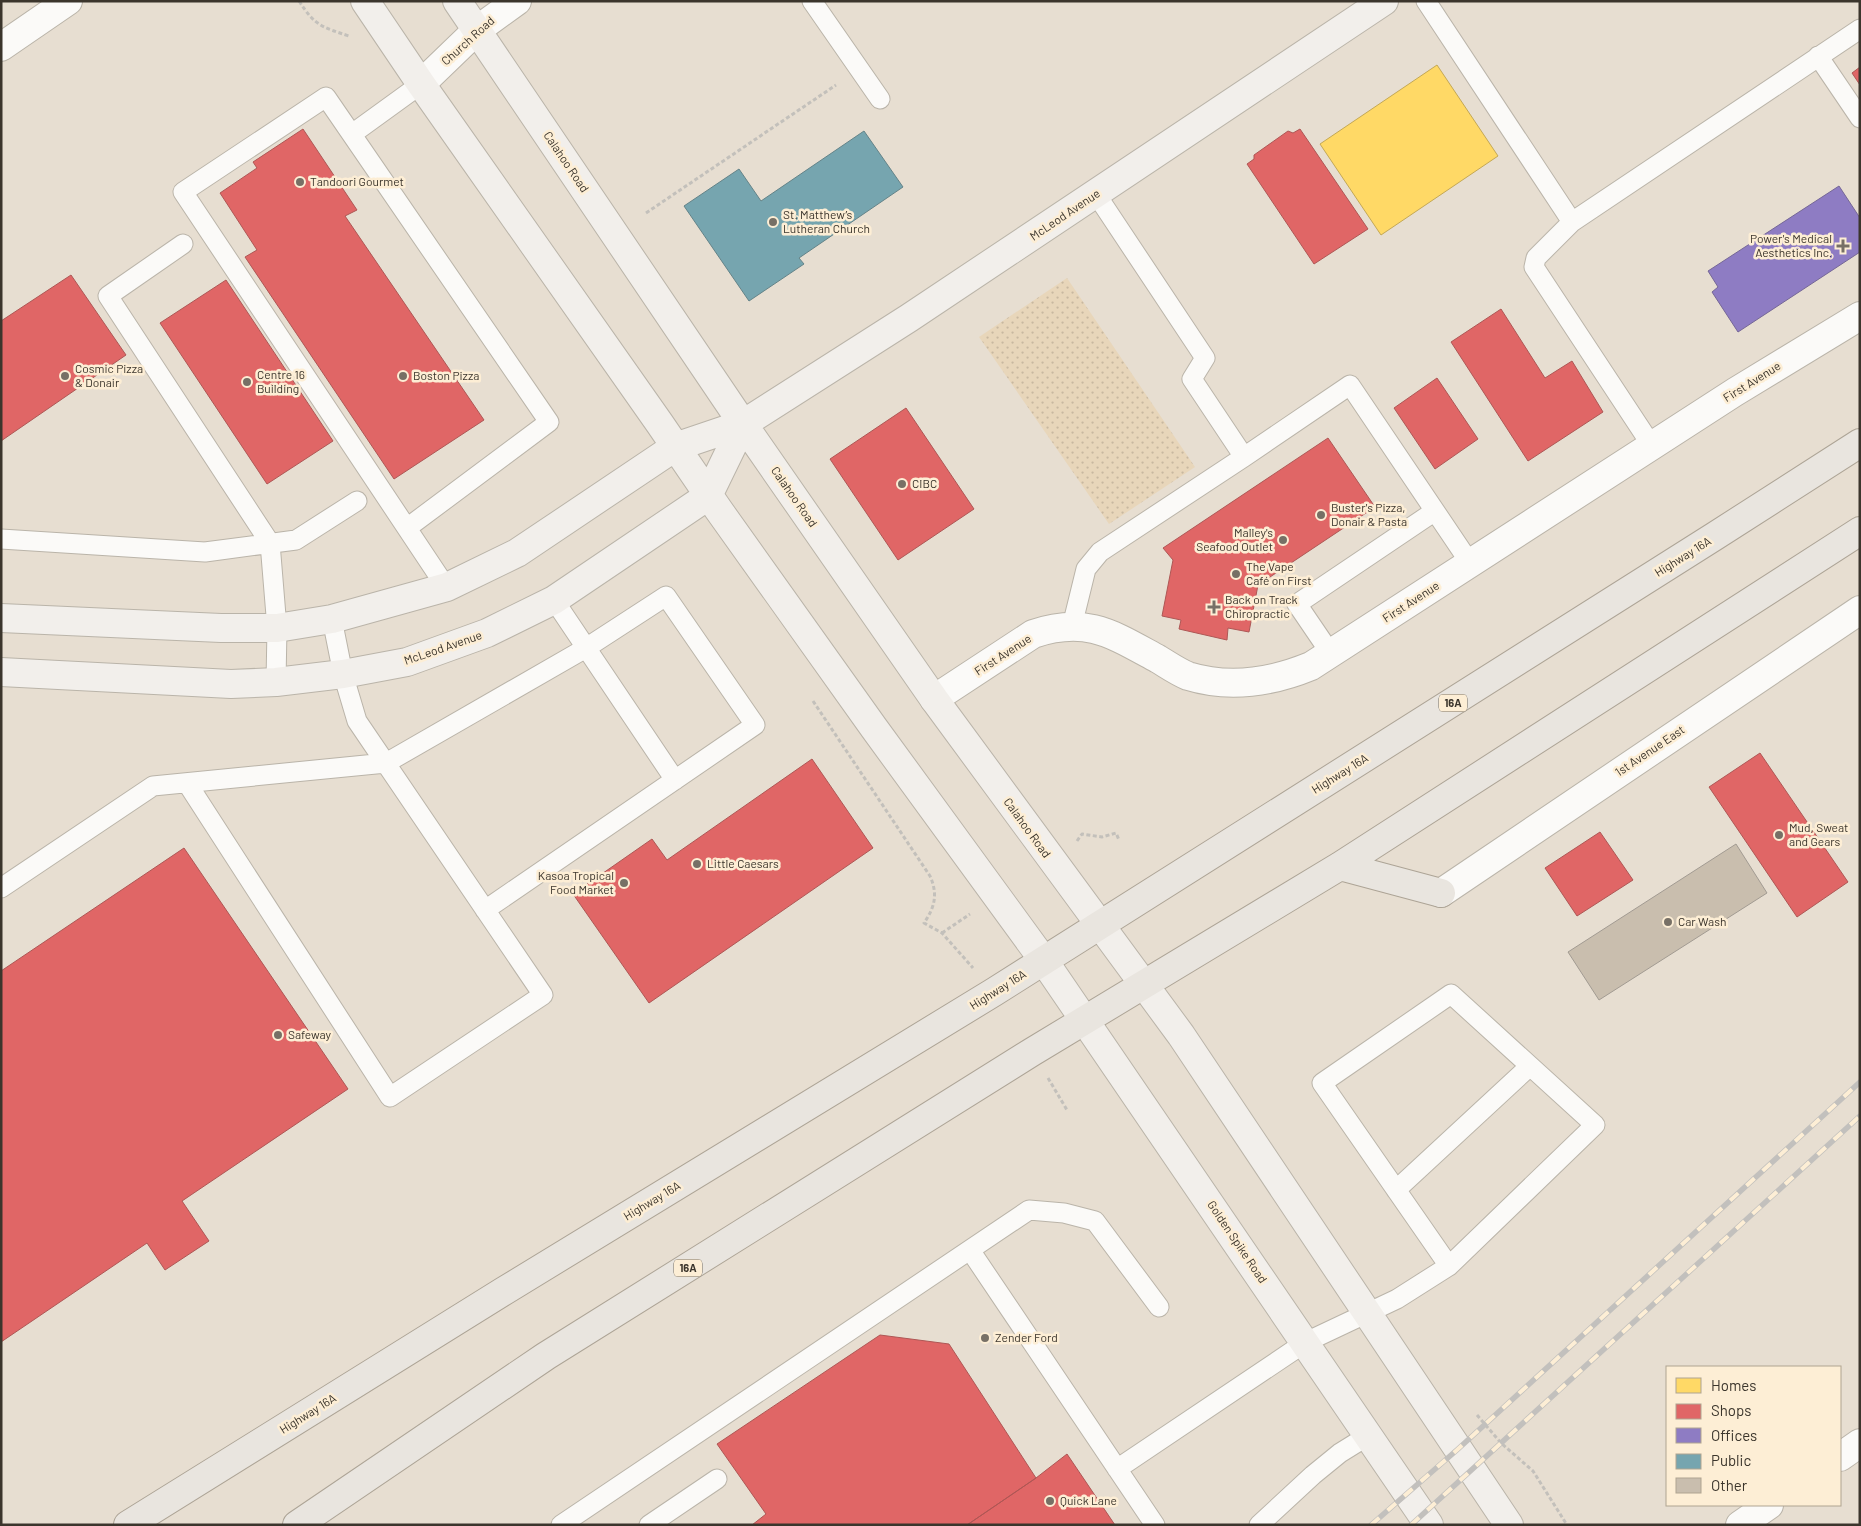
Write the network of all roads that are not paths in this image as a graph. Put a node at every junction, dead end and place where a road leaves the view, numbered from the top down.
1 (68, 1) edge
2 (365, 1) edge
3 (457, 1) edge
4 (517, 1) edge
5 (812, 1) edge
6 (1384, 1) edge
7 (1426, 1) edge
8 (1860, 28) edge
9 (476, 30) junction
10 (1, 47) edge
11 (1818, 56) junction
12 (421, 84) junction
13 (880, 99) dead end
14 (1860, 118) edge
15 (352, 134) junction
16 (1096, 194) junction
17 (1572, 222) junction
18 (183, 244) dead end
19 (1860, 316) edge
20 (743, 424) junction
21 (1860, 443) edge
22 (1652, 446) junction
23 (676, 447) junction
24 (1244, 457) junction
25 (708, 496) junction
26 (357, 501) dead end
27 (1435, 511) junction
28 (407, 528) junction
29 (1860, 531) edge
30 (1, 539) edge
31 (270, 543) junction
32 (1470, 563) junction
33 (446, 587) junction
34 (554, 600) junction
35 (1860, 610) edge
36 (1, 618) edge
37 (332, 619) junction
38 (1072, 626) junction
39 (277, 628) junction
40 (586, 648) junction
41 (1331, 654) junction
42 (1, 672) edge
43 (343, 674) junction
44 (276, 682) junction
45 (934, 699) junction
46 (386, 763) junction
47 (675, 780) junction
48 (187, 783) junction
49 (1340, 866) junction
50 (1, 888) edge
51 (1441, 892) joint
52 (485, 910) junction
53 (1100, 926) junction
54 (1044, 961) junction
55 (1143, 984) junction
56 (1084, 1020) junction
57 (1530, 1066) junction
58 (1396, 1190) junction
59 (970, 1250) junction
60 (1449, 1266) junction
61 (1159, 1307) dead end
62 (1366, 1312) junction
63 (1306, 1342) junction
64 (1369, 1435) junction
65 (1860, 1443) edge
66 (1841, 1456) edge
67 (1117, 1469) junction
68 (717, 1479) dead end
69 (1768, 1506) edge
70 (128, 1525) edge
71 (297, 1525) edge
72 (561, 1525) edge
73 (649, 1525) edge
74 (1155, 1525) edge
75 (1259, 1525) edge
76 (1429, 1525) edge
77 (1510, 1525) edge
78 (1740, 1525) edge

1 - 10 street
2 - 12 main road
3 - 9 main road, Calahoo Road
4 - 9 street, Church Road
5 - 13 lane
6 - 16 main road, McLeod Avenue
7 - 17 lane
8 - 11 lane
9 - 12 street, Church Road
9 - 20 main road, Calahoo Road
11 - 14 lane
11 - 17 lane
12 - 15 lane
12 - 23 main road
15 - 28 lane
15 - 28 lane
16 - 20 main road, McLeod Avenue
16 - 24 lane
17 - 22 lane
18 - 31 lane
19 - 22 street, First Avenue
20 - 23 main road, McLeod Avenue
20 - 25 main road
20 - 45 main road, Calahoo Road
21 - 53 main road, Highway 16A / 16A
22 - 32 street, First Avenue
23 - 25 main road
23 - 33 main road, McLeod Avenue
24 - 27 lane
24 - 38 lane
25 - 34 main road, McLeod Avenue
25 - 54 main road
26 - 31 lane
27 - 32 lane
27 - 41 lane
28 - 33 lane
29 - 49 main road, 16A
30 - 31 lane
31 - 39 lane
32 - 41 street, First Avenue
33 - 37 main road, McLeod Avenue
34 - 40 lane
34 - 43 main road, McLeod Avenue
35 - 51 street, 1st Avenue East
36 - 39 main road, McLeod Avenue
37 - 39 main road, McLeod Avenue
37 - 43 lane
38 - 41 street, First Avenue
38 - 45 street, First Avenue
39 - 44 lane
40 - 46 lane
40 - 47 lane
40 - 47 lane
42 - 44 main road, McLeod Avenue
43 - 44 main road, McLeod Avenue
43 - 46 lane
45 - 53 main road, Calahoo Road
46 - 48 lane
46 - 52 lane
47 - 52 lane
48 - 50 lane
48 - 52 lane
49 - 51 main road
49 - 55 main road, 16A
53 - 54 main road, Highway 16A / 16A
53 - 55 main road, Calahoo Road
54 - 56 main road, Golden Spike Road
54 - 70 main road, Highway 16A / 16A
55 - 56 main road, 16A
55 - 62 main road
56 - 63 main road, Golden Spike Road
56 - 71 main road, 16A
57 - 58 lane
57 - 58 lane
57 - 60 lane
58 - 60 lane
59 - 61 lane
59 - 67 lane
59 - 72 lane
60 - 62 lane
62 - 63 lane
62 - 77 main road
63 - 64 main road, Golden Spike Road
63 - 67 lane
64 - 75 lane
64 - 76 main road, Golden Spike Road
65 - 66 street
67 - 74 lane
68 - 73 lane
69 - 78 street

